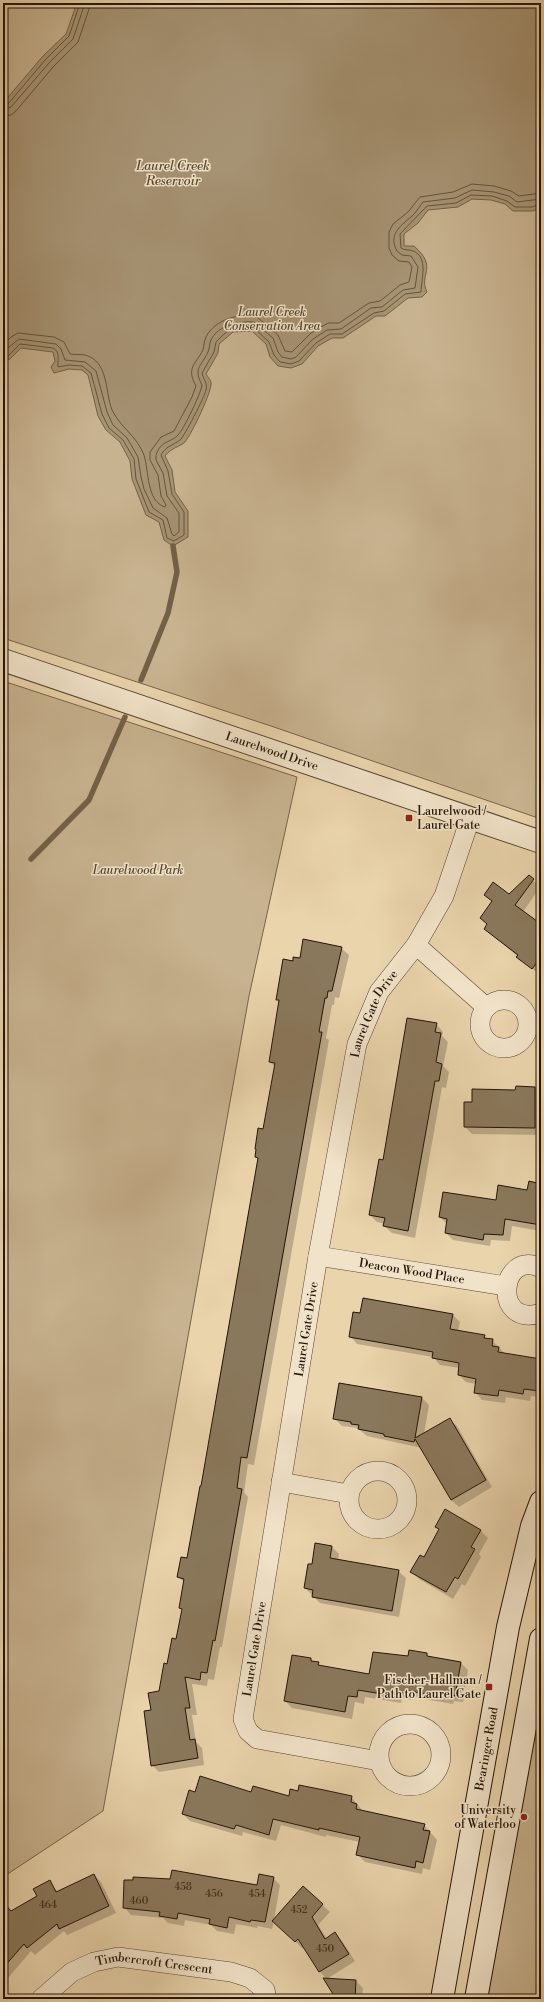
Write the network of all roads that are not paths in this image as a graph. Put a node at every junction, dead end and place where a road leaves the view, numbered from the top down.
1 (3, 660) edge
2 (470, 819) junction
3 (541, 842) edge
4 (416, 945) junction
5 (486, 1007) dead end
6 (318, 1256) junction
7 (541, 1268) edge
8 (506, 1286) junction
9 (541, 1313) edge
10 (281, 1482) junction
11 (349, 1494) dead end
12 (541, 1502) edge
13 (541, 1639) edge
14 (379, 1761) dead end
15 (41, 1999) edge
16 (267, 1999) edge
17 (442, 1999) edge
18 (476, 1999) edge

1 - 2 main road, Laurelwood Drive
2 - 3 main road, Laurelwood Drive
2 - 4 street, Laurel Gate Drive
4 - 5 street
4 - 6 street, Laurel Gate Drive
6 - 8 street, Deacon Wood Place
6 - 10 street, Laurel Gate Drive
7 - 8 street
8 - 9 street
10 - 11 street
10 - 14 street, Laurel Gate Drive
12 - 17 main road, Bearinger Road
13 - 18 main road
15 - 16 street, Timbercroft Crescent

